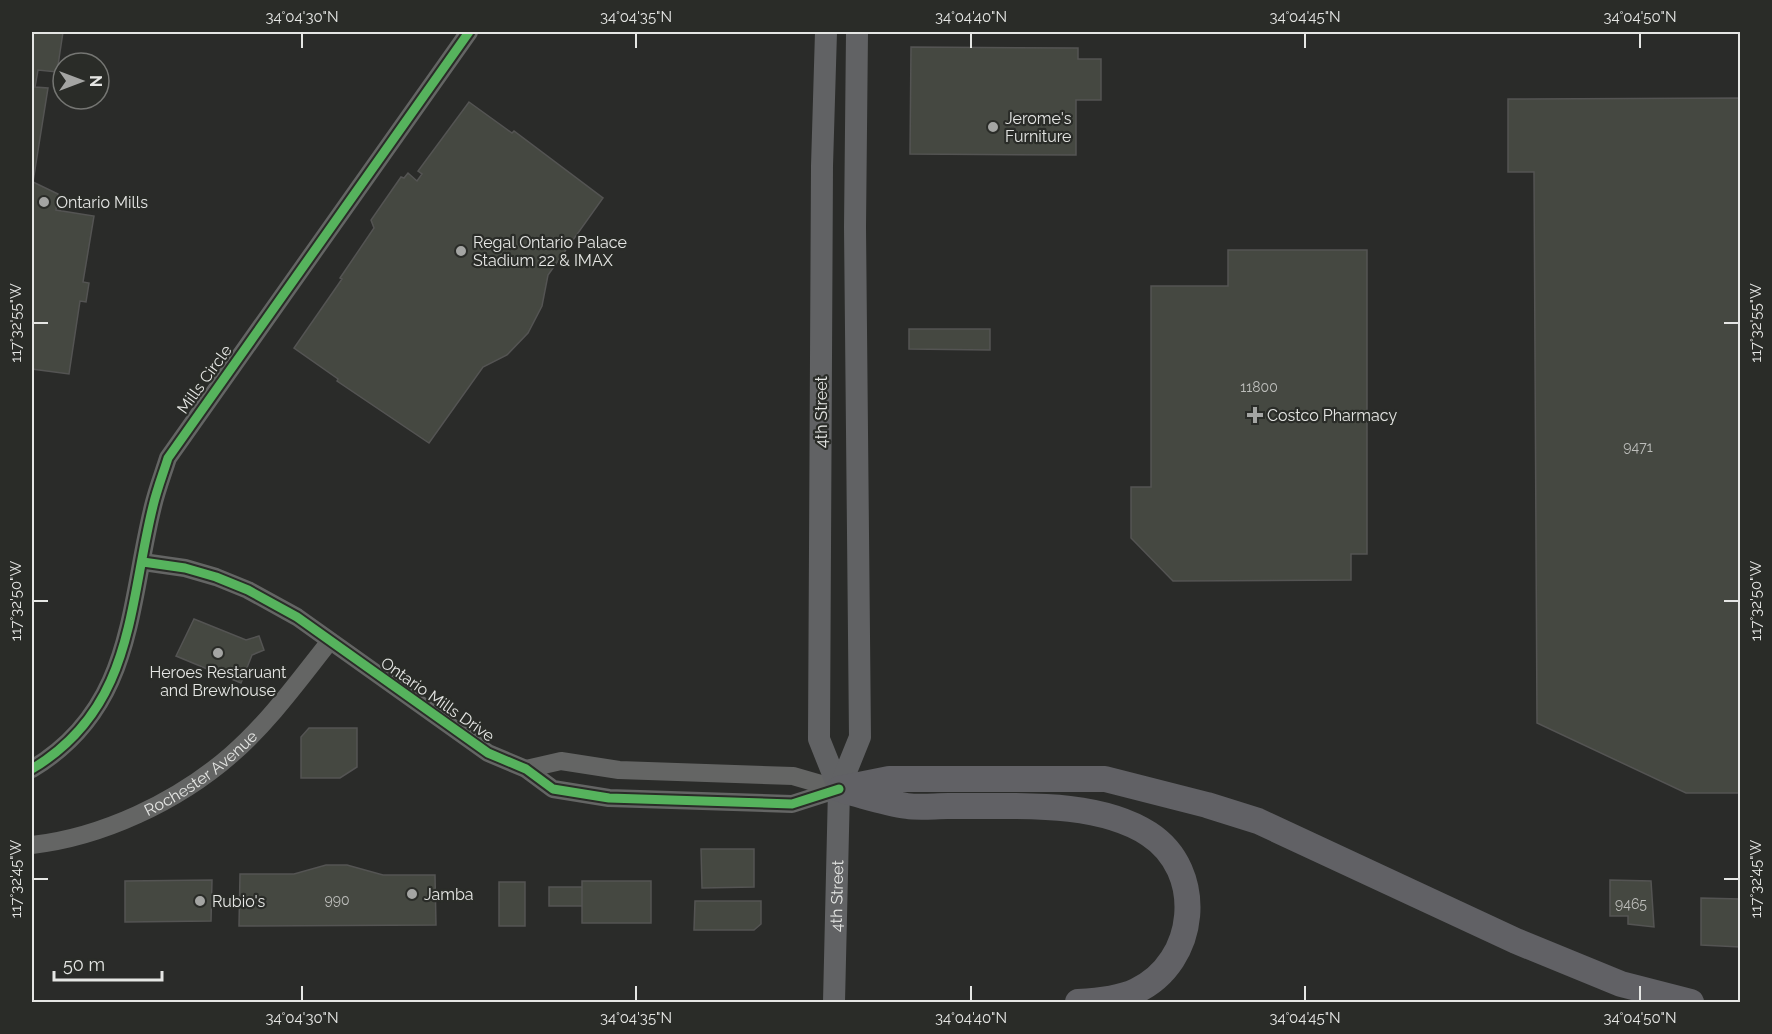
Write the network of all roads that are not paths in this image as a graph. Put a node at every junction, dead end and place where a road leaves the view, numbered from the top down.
1 (469, 32) edge
2 (826, 32) edge
3 (857, 32) edge
4 (144, 562) junction
5 (330, 640) junction
6 (32, 769) edge
7 (526, 769) junction
8 (839, 789) junction
9 (32, 845) edge
10 (834, 1002) edge
11 (1078, 1002) edge
12 (1691, 1002) edge

1 - 4 street, Mills Circle
2 - 8 main road, 4th Street
3 - 8 main road, 4th Street
4 - 5 street, Ontario Mills Drive
4 - 6 street, Mills Circle
5 - 7 street, Ontario Mills Drive
5 - 9 street, Rochester Avenue
7 - 8 street
7 - 8 street, Ontario Mills Drive
8 - 10 main road, 4th Street
8 - 11 highway
8 - 12 highway

